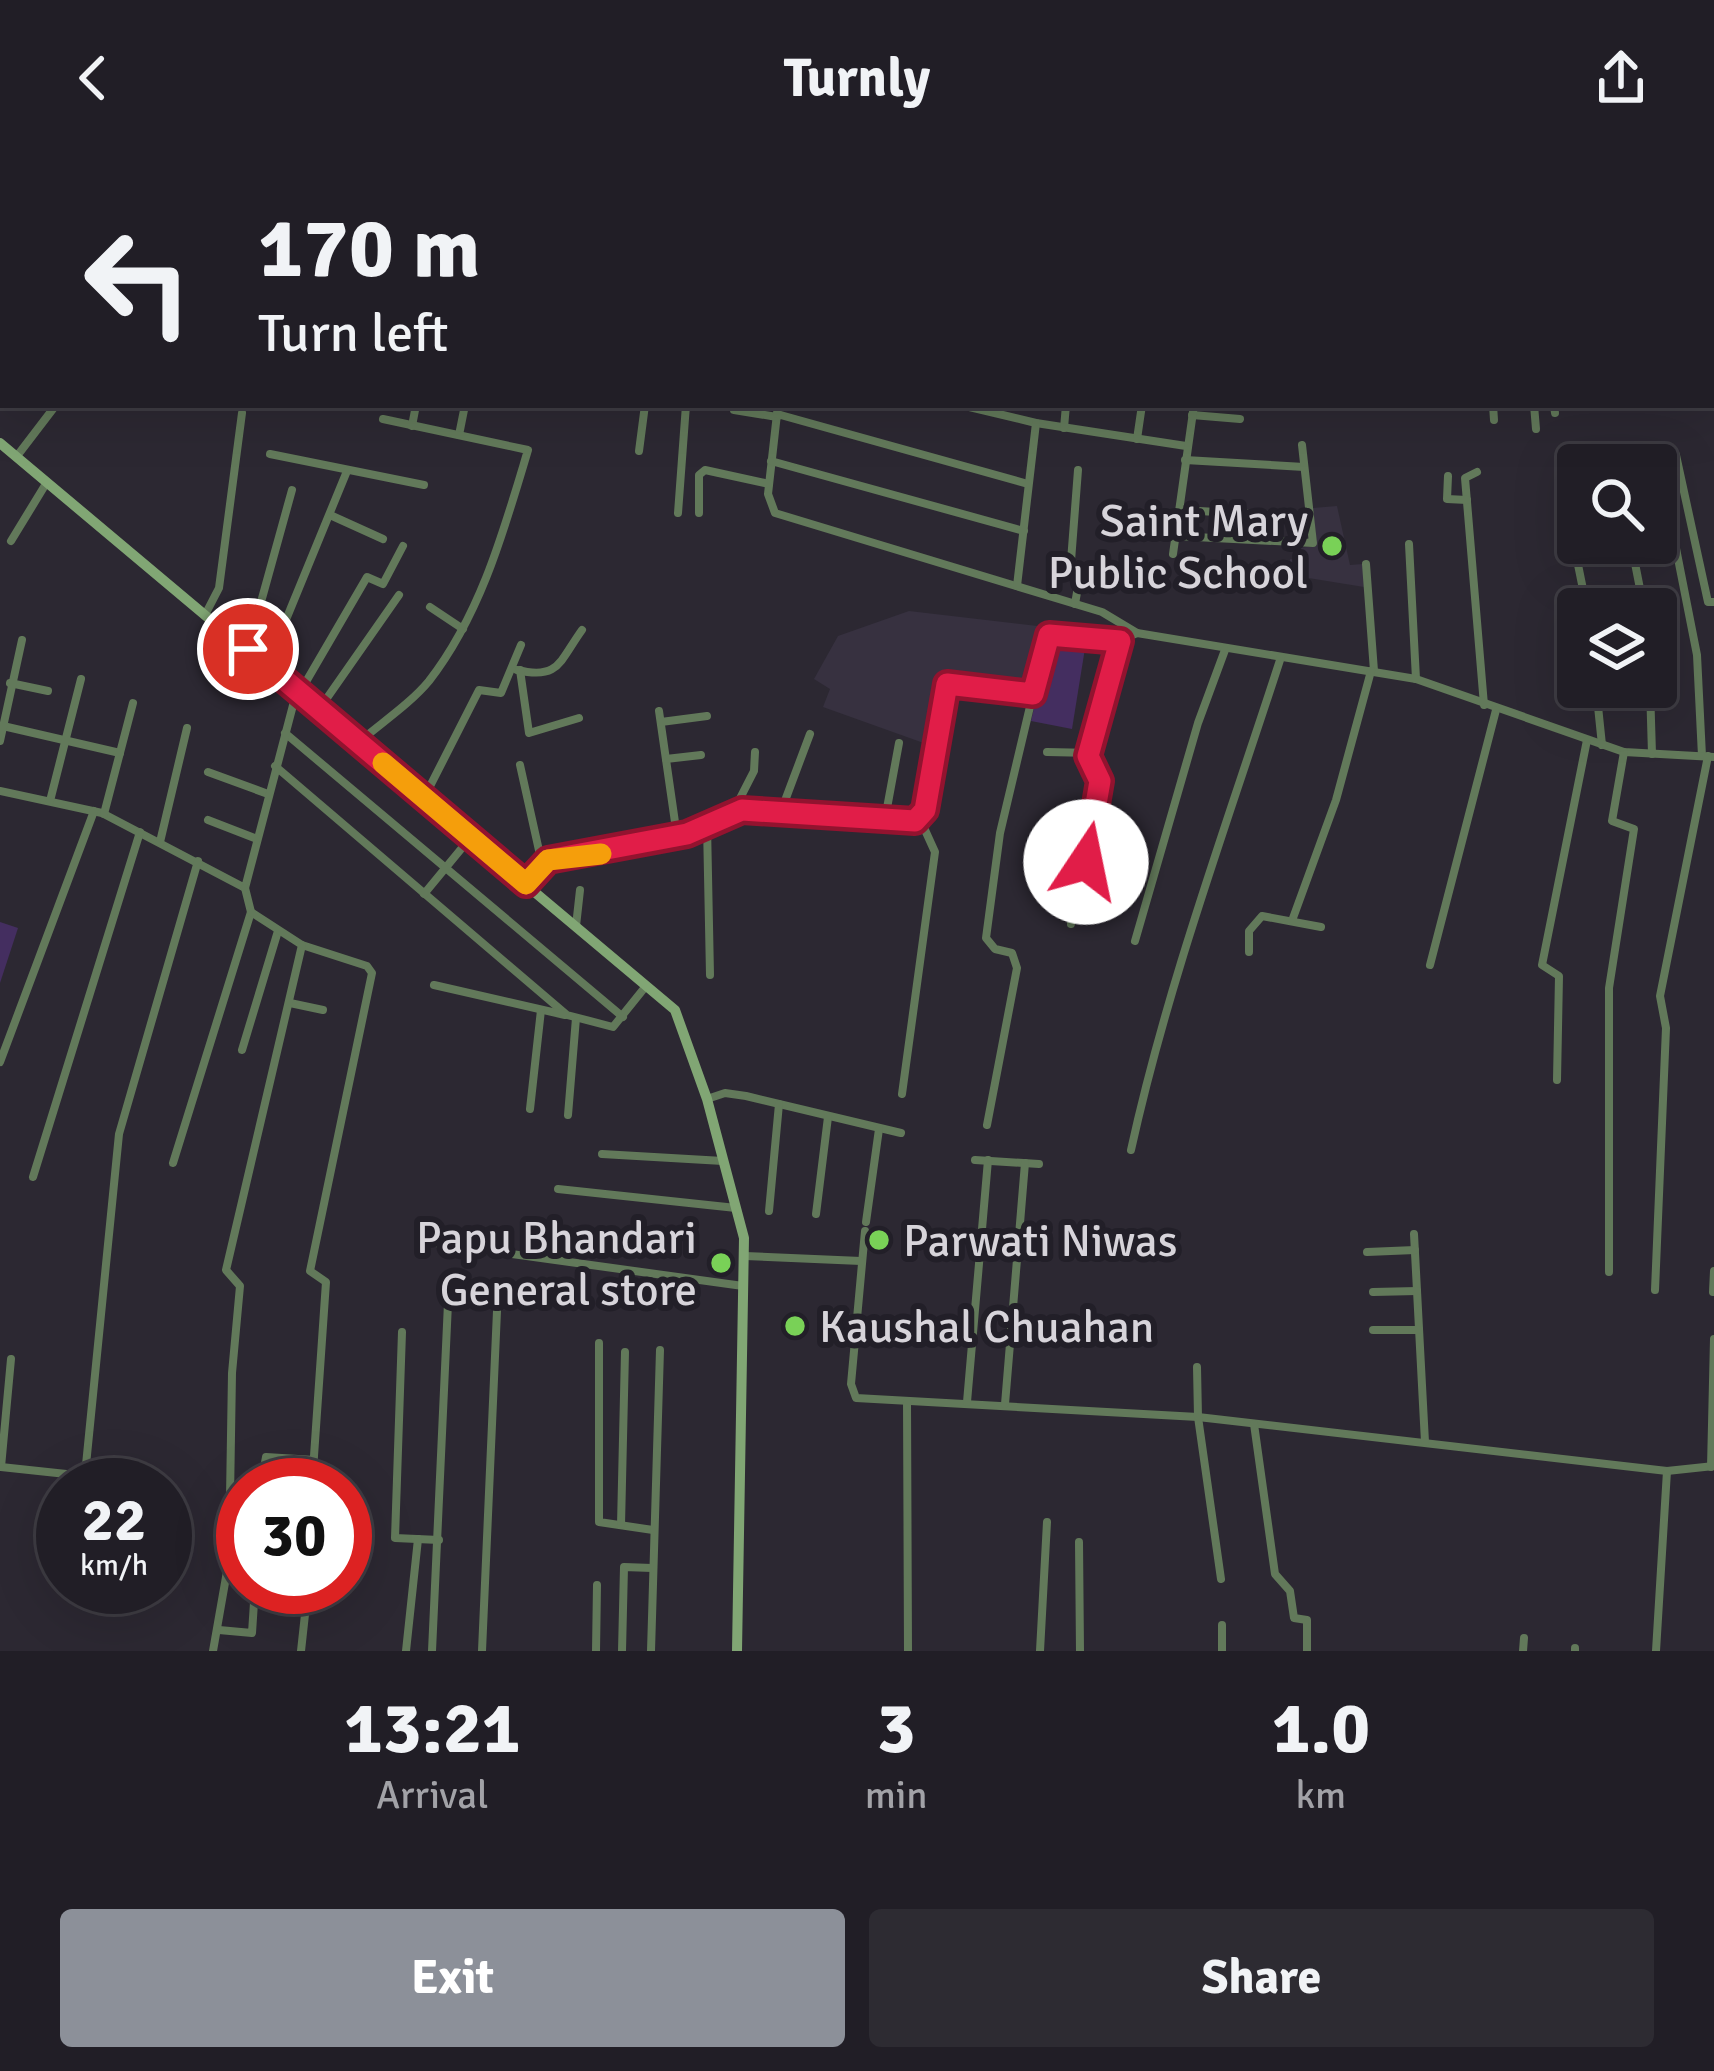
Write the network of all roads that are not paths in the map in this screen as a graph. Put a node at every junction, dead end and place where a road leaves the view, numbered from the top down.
1 (54, 408) edge
2 (415, 408) edge
3 (464, 408) edge
4 (645, 408) edge
5 (686, 408) edge
6 (974, 408) edge
7 (1066, 408) edge
8 (1142, 408) edge
9 (1493, 408) edge
10 (1534, 408) edge
11 (734, 410) dead end
12 (1193, 410) edge
13 (242, 412) dead end
14 (777, 412) edge
15 (1240, 418) dead end
16 (382, 419) dead end
17 (1494, 420) dead end
18 (1036, 423) junction
19 (412, 425) junction
20 (1064, 428) junction
21 (1536, 429) dead end
22 (459, 435) junction
23 (1137, 439) junction
24 (0, 442) edge
25 (1302, 445) dead end
26 (1186, 446) junction
27 (639, 451) dead end
28 (270, 454) dead end
29 (17, 456) junction
30 (772, 460) junction
31 (1185, 460) junction
32 (1677, 460) edge
33 (1304, 467) junction
34 (1078, 470) dead end
35 (347, 471) junction
36 (1477, 472) dead end
37 (1448, 476) dead end
38 (47, 482) junction
39 (424, 484) dead end
40 (769, 484) junction
41 (1028, 484) junction
42 (292, 490) dead end
43 (1467, 500) junction
44 (1180, 510) junction
45 (678, 513) dead end
46 (699, 513) dead end
47 (330, 514) junction
48 (1310, 517) junction
49 (1024, 531) junction
50 (1176, 536) junction
51 (383, 539) dead end
52 (11, 541) dead end
53 (1408, 544) dead end
54 (403, 546) dead end
55 (1677, 553) edge
56 (1173, 554) dead end
57 (1366, 564) dead end
58 (1017, 586) junction
59 (399, 595) dead end
60 (1714, 602) edge
61 (1075, 604) junction
62 (430, 607) dead end
63 (206, 615) junction
64 (463, 629) junction
65 (582, 630) dead end
66 (1137, 633) junction
67 (22, 640) dead end
68 (1120, 641) junction
69 (521, 645) dead end
70 (248, 649) junction
71 (1225, 650) junction
72 (1281, 657) junction
73 (267, 666) junction
74 (516, 670) junction
75 (1372, 671) junction
76 (81, 679) dead end
77 (1415, 679) junction
78 (10, 683) junction
79 (48, 691) dead end
80 (298, 691) junction
81 (1033, 694) junction
82 (133, 704) dead end
83 (1484, 705) junction
84 (320, 708) junction
85 (1597, 708) edge
86 (1651, 708) edge
87 (1496, 710) junction
88 (706, 716) dead end
89 (579, 718) dead end
90 (3, 726) edge
91 (188, 728) dead end
92 (285, 733) junction
93 (810, 734) dead end
94 (66, 740) junction
95 (1587, 740) junction
96 (0, 741) edge
97 (358, 743) junction
98 (899, 743) dead end
99 (1601, 745) junction
100 (755, 752) dead end
101 (1047, 752) dead end
102 (1624, 752) junction
103 (120, 754) junction
104 (1652, 754) junction
105 (701, 755) dead end
106 (1088, 756) junction
107 (1708, 757) edge
108 (666, 759) junction
109 (520, 765) dead end
110 (274, 766) junction
111 (208, 772) dead end
112 (0, 791) edge
113 (268, 794) junction
114 (424, 798) junction
115 (50, 801) junction
116 (99, 812) junction
117 (732, 813) junction
118 (780, 814) junction
119 (885, 819) junction
120 (920, 819) junction
121 (208, 820) dead end
122 (707, 825) junction
123 (140, 832) junction
124 (676, 836) junction
125 (471, 837) junction
126 (257, 839) junction
127 (160, 842) junction
128 (198, 861) junction
129 (542, 864) junction
130 (445, 869) junction
131 (526, 884) junction
132 (244, 888) junction
133 (580, 890) dead end
134 (424, 894) junction
135 (251, 912) junction
136 (1293, 918) junction
137 (1071, 924) dead end
138 (1321, 927) dead end
139 (576, 928) junction
140 (278, 931) junction
141 (1135, 941) dead end
142 (302, 945) junction
143 (1249, 952) dead end
144 (1430, 965) dead end
145 (710, 975) dead end
146 (434, 985) dead end
147 (646, 986) junction
148 (290, 1003) junction
149 (323, 1010) dead end
150 (541, 1010) junction
151 (623, 1016) junction
152 (572, 1017) junction
153 (242, 1050) dead end
154 (0, 1062) edge
155 (1557, 1080) dead end
156 (902, 1094) dead end
157 (712, 1097) junction
158 (779, 1104) junction
159 (530, 1109) dead end
160 (568, 1115) dead end
161 (828, 1118) junction
162 (987, 1125) dead end
163 (879, 1129) junction
164 (901, 1133) dead end
165 (1131, 1150) dead end
166 (602, 1154) dead end
167 (724, 1160) junction
168 (975, 1160) dead end
169 (988, 1160) junction
170 (1025, 1162) junction
171 (173, 1163) dead end
172 (1039, 1163) dead end
173 (33, 1178) dead end
174 (558, 1189) dead end
175 (738, 1208) junction
176 (769, 1211) dead end
177 (816, 1214) dead end
178 (1414, 1234) dead end
179 (440, 1244) dead end
180 (1415, 1250) junction
181 (1367, 1252) dead end
182 (745, 1256) junction
183 (861, 1261) junction
184 (1714, 1271) edge
185 (1609, 1272) dead end
186 (744, 1286) junction
187 (1655, 1290) dead end
188 (1417, 1291) junction
189 (1373, 1292) dead end
190 (1713, 1292) edge
191 (448, 1303) dead end
192 (496, 1311) dead end
193 (1373, 1330) dead end
194 (1419, 1330) junction
195 (402, 1332) dead end
196 (1714, 1340) edge
197 (599, 1343) dead end
198 (660, 1351) dead end
199 (625, 1352) dead end
200 (11, 1359) dead end
201 (1197, 1367) dead end
202 (907, 1401) junction
203 (967, 1402) junction
204 (1005, 1404) junction
205 (1198, 1417) junction
206 (1254, 1424) junction
207 (1425, 1442) junction
208 (87, 1458) edge
209 (314, 1458) edge
210 (1713, 1466) edge
211 (0, 1467) edge
212 (1667, 1471) junction
213 (36, 1473) edge
214 (1047, 1522) dead end
215 (621, 1526) junction
216 (653, 1531) junction
217 (418, 1539) junction
218 (439, 1540) junction
219 (1078, 1542) dead end
220 (652, 1568) junction
221 (1221, 1579) dead end
222 (597, 1585) dead end
223 (253, 1614) edge
224 (305, 1614) edge
225 (1222, 1625) dead end
226 (219, 1630) junction
227 (1524, 1638) dead end
228 (213, 1651) edge
229 (302, 1651) edge
230 (406, 1651) edge
231 (432, 1651) edge
232 (482, 1651) edge
233 (596, 1651) edge
234 (622, 1651) edge
235 (651, 1651) edge
236 (737, 1651) edge
237 (908, 1651) edge
238 (1040, 1651) edge
239 (1080, 1651) edge
240 (1222, 1651) edge
241 (1307, 1651) edge
242 (1523, 1651) edge
243 (1656, 1651) edge

1 - 29 street
2 - 19 street
3 - 22 street
4 - 27 street
5 - 45 street
6 - 18 street
7 - 20 street
8 - 23 street
9 - 17 street
10 - 21 street
11 - 14 street
12 - 15 street
12 - 26 street
13 - 63 street
14 - 30 street
14 - 41 street
16 - 19 street
18 - 20 street
18 - 41 street
19 - 22 street
20 - 23 street
22 - 64 street
23 - 26 street
24 - 29 street
25 - 33 street
26 - 31 street
28 - 35 street
29 - 38 street
30 - 40 street
30 - 49 street
31 - 33 street
31 - 44 street
32 - 60 street
33 - 48 street
34 - 61 street
35 - 39 street
35 - 47 street
36 - 43 street
37 - 43 street
38 - 52 street
38 - 63 street
40 - 46 street
40 - 58 street
41 - 49 street
42 - 70 street
43 - 83 street
44 - 48 street
44 - 50 street
47 - 51 street
47 - 73 street
48 - 50 street
49 - 58 street
50 - 56 street
53 - 77 street
54 - 80 street
55 - 107 street
57 - 75 street
58 - 61 street
59 - 84 street
61 - 66 street
62 - 64 street
63 - 70 street
64 - 97 street
65 - 74 street
66 - 68 street
66 - 71 street
67 - 78 street
68 - 81 street
68 - 106 street
69 - 74 street
70 - 73 street
71 - 72 street
71 - 141 street
72 - 75 street
72 - 165 street
73 - 80 street
74 - 89 street
74 - 114 street
75 - 77 street
75 - 136 street
76 - 94 street
77 - 83 street
78 - 79 street
78 - 90 street
80 - 84 street
80 - 92 street
81 - 120 street
81 - 162 street
82 - 103 street
83 - 87 street
84 - 97 street
85 - 99 street
86 - 104 street
87 - 95 street
87 - 144 street
88 - 108 street
90 - 94 street
90 - 96 street
91 - 127 street
92 - 110 street
92 - 130 street
93 - 118 street
94 - 103 street
94 - 115 street
95 - 99 street
95 - 155 street
97 - 114 street
98 - 119 street
99 - 102 street
100 - 117 street
101 - 106 street
102 - 104 street
102 - 185 street
103 - 116 street
104 - 107 street
105 - 108 street
106 - 137 street
107 - 187 street
108 - 124 street
109 - 129 street
110 - 113 street
110 - 134 street
111 - 113 street
112 - 115 street
113 - 126 street
114 - 125 street
115 - 116 street
116 - 123 street
116 - 154 street
117 - 118 street
117 - 122 street
118 - 119 street
119 - 120 street
120 - 156 street
121 - 126 street
122 - 124 street
122 - 145 street
123 - 127 street
123 - 173 street
124 - 129 street
125 - 130 street
125 - 131 street
126 - 132 street
127 - 128 street
128 - 132 street
128 - 208 street
129 - 131 street
130 - 134 street
130 - 151 street
131 - 139 street
132 - 135 street
133 - 139 street
134 - 152 street
135 - 140 street
135 - 171 street
136 - 138 street
136 - 143 street
139 - 147 street
140 - 142 street
140 - 153 street
142 - 148 street
142 - 209 street
146 - 150 street
147 - 151 street
147 - 157 street
148 - 149 street
148 - 226 street
150 - 152 street
150 - 159 street
151 - 152 street
152 - 160 street
157 - 158 street
157 - 167 street
158 - 161 street
158 - 176 street
161 - 163 street
161 - 177 street
163 - 164 street
163 - 183 street
166 - 167 street
167 - 175 street
168 - 169 street
169 - 170 street
169 - 203 street
170 - 172 street
170 - 204 street
174 - 175 street
175 - 182 street
178 - 180 street
179 - 186 street
180 - 181 street
180 - 188 street
182 - 183 street
182 - 186 street
183 - 202 street
184 - 190 street
186 - 236 street
188 - 189 street
188 - 194 street
191 - 218 street
192 - 232 street
193 - 194 street
194 - 207 street
195 - 217 street
196 - 210 street
197 - 215 street
198 - 216 street
199 - 215 street
200 - 211 street
201 - 205 street
202 - 203 street
202 - 237 street
203 - 204 street
204 - 205 street
205 - 206 street
205 - 221 street
206 - 207 street
206 - 241 street
207 - 212 street
210 - 212 street
211 - 213 street
212 - 243 street
214 - 238 street
215 - 216 street
216 - 220 street
217 - 218 street
217 - 230 street
218 - 231 street
219 - 239 street
220 - 234 street
220 - 235 street
222 - 233 street
223 - 226 street
224 - 229 street
225 - 240 street
226 - 228 street
227 - 242 street

